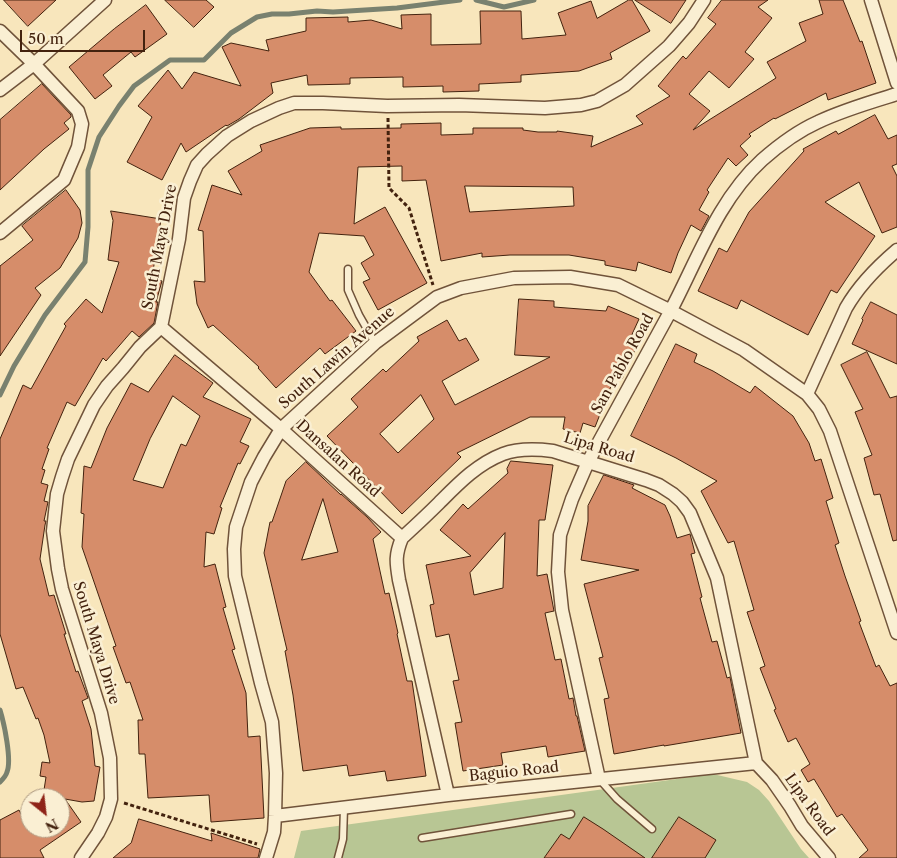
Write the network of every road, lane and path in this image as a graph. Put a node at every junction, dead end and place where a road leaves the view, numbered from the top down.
1 (105, 0) edge
2 (704, 0) edge
3 (872, 0) edge
4 (0, 31) edge
5 (34, 64) junction
6 (897, 84) edge
7 (0, 90) edge
8 (897, 94) edge
9 (387, 106) junction
10 (0, 233) edge
11 (897, 250) edge
12 (348, 268) dead end
13 (437, 298) junction
14 (671, 310) junction
15 (161, 327) junction
16 (375, 343) junction
17 (807, 394) junction
18 (281, 429) junction
19 (588, 462) junction
20 (402, 538) junction
21 (897, 633) edge
22 (756, 763) junction
23 (599, 780) junction
24 (448, 795) junction
25 (112, 799) junction
26 (344, 808) junction
27 (571, 814) dead end
28 (275, 816) junction
29 (652, 828) dead end
30 (422, 838) dead end
31 (268, 853) edge
32 (81, 858) edge
33 (338, 858) edge
34 (829, 858) edge

1 - 5 street
2 - 9 street, South Maya Drive
3 - 6 street
4 - 5 street
5 - 7 street
5 - 10 street
8 - 14 street, San Pablo Road
9 - 13 path
9 - 15 street, South Maya Drive
11 - 17 street
12 - 16 lane
13 - 14 street, South Lawin Avenue
13 - 16 street, South Lawin Avenue
14 - 17 street, South Lawin Avenue
14 - 19 street, San Pablo Road
15 - 18 street, Dansalan Road
15 - 25 street, South Maya Drive
16 - 18 street, South Lawin Avenue
17 - 21 street, South Lawin Avenue
18 - 20 street, Dansalan Road
18 - 28 street, South Lawin Avenue
19 - 20 street, Lipa Road
19 - 22 street, Lipa Road
19 - 23 street, San Pablo Road
20 - 24 street
22 - 23 street, Baguio Road
22 - 34 street, Lipa Road
23 - 24 street, Baguio Road
23 - 29 lane
24 - 26 street, Baguio Road
25 - 31 path
25 - 32 street, South Maya Drive
26 - 28 street, Baguio Road
26 - 33 lane
27 - 30 lane
28 - 31 street, South Lawin Avenue

